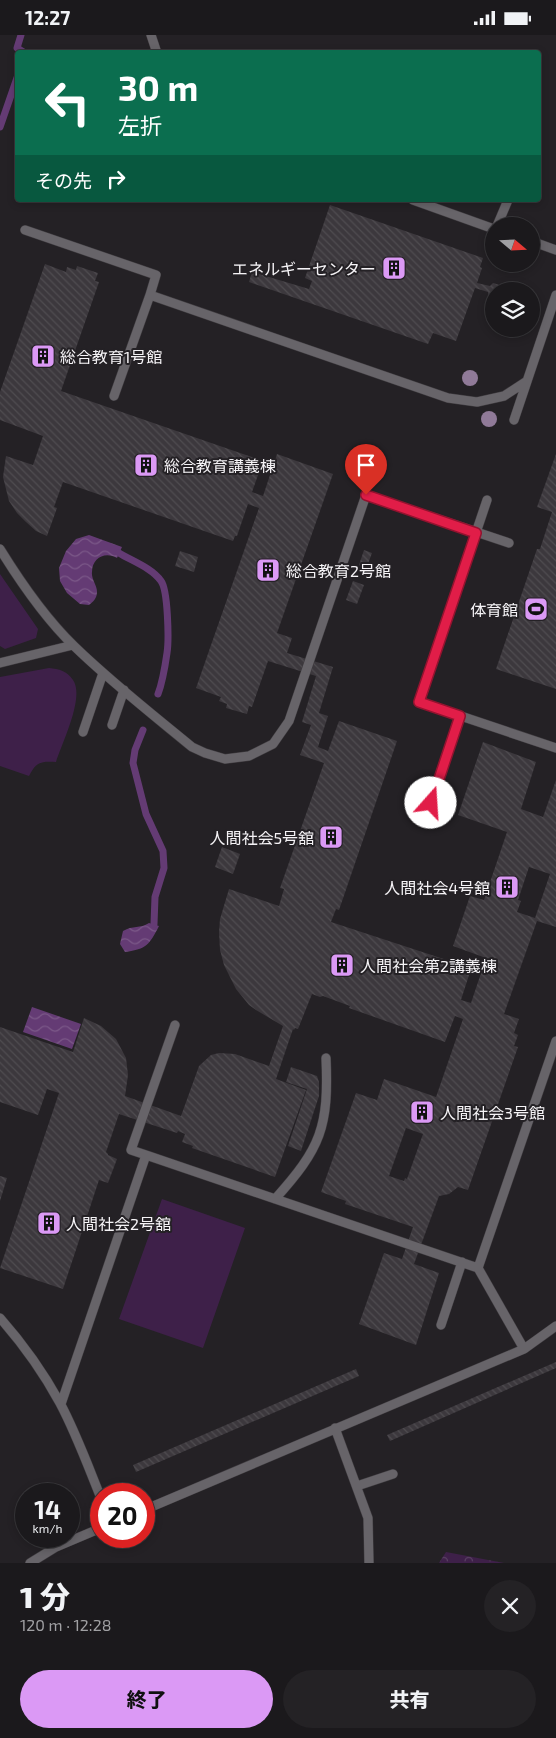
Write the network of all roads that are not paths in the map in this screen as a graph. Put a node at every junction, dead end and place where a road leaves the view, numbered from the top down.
1 (151, 35) edge
2 (156, 50) edge
3 (419, 202) edge
4 (507, 202) edge
5 (501, 217) edge
6 (485, 226) edge
7 (25, 230) dead end
8 (540, 244) edge
9 (556, 250) edge
10 (150, 295) junction
11 (556, 295) edge
12 (527, 381) junction
13 (114, 396) dead end
14 (514, 420) dead end
15 (487, 500) dead end
16 (476, 533) junction
17 (509, 543) dead end
18 (0, 549) edge
19 (73, 645) junction
20 (0, 663) edge
21 (103, 673) junction
22 (124, 690) junction
23 (460, 716) junction
24 (112, 725) dead end
25 (83, 732) dead end
26 (556, 748) edge
27 (431, 803) dead end
28 (174, 1025) dead end
29 (556, 1041) edge
30 (326, 1058) dead end
31 (146, 1155) junction
32 (275, 1199) junction
33 (462, 1262) junction
34 (478, 1268) junction
35 (0, 1319) edge
36 (441, 1325) dead end
37 (556, 1326) edge
38 (524, 1349) junction
39 (61, 1404) junction
40 (335, 1428) junction
41 (393, 1474) dead end
42 (95, 1483) edge
43 (357, 1486) junction
44 (155, 1505) edge
45 (90, 1533) edge
46 (30, 1563) edge
47 (369, 1563) edge

1 - 2 lane
3 - 6 lane
4 - 5 lane
7 - 10 lane
8 - 9 lane
10 - 12 lane
10 - 13 lane
11 - 12 lane
12 - 14 lane
15 - 16 lane
16 - 17 lane
16 - 22 lane
16 - 23 lane
18 - 19 lane
19 - 20 lane
19 - 21 lane
21 - 22 lane
21 - 25 lane
22 - 24 lane
23 - 26 lane
23 - 27 lane
28 - 31 lane
29 - 34 lane
30 - 32 lane
31 - 32 lane
31 - 39 lane
32 - 33 lane
33 - 34 lane
33 - 36 lane
34 - 38 lane
35 - 39 lane
37 - 38 lane
38 - 40 lane
39 - 42 lane
40 - 43 lane
40 - 44 lane
41 - 43 lane
43 - 47 lane
45 - 46 lane

